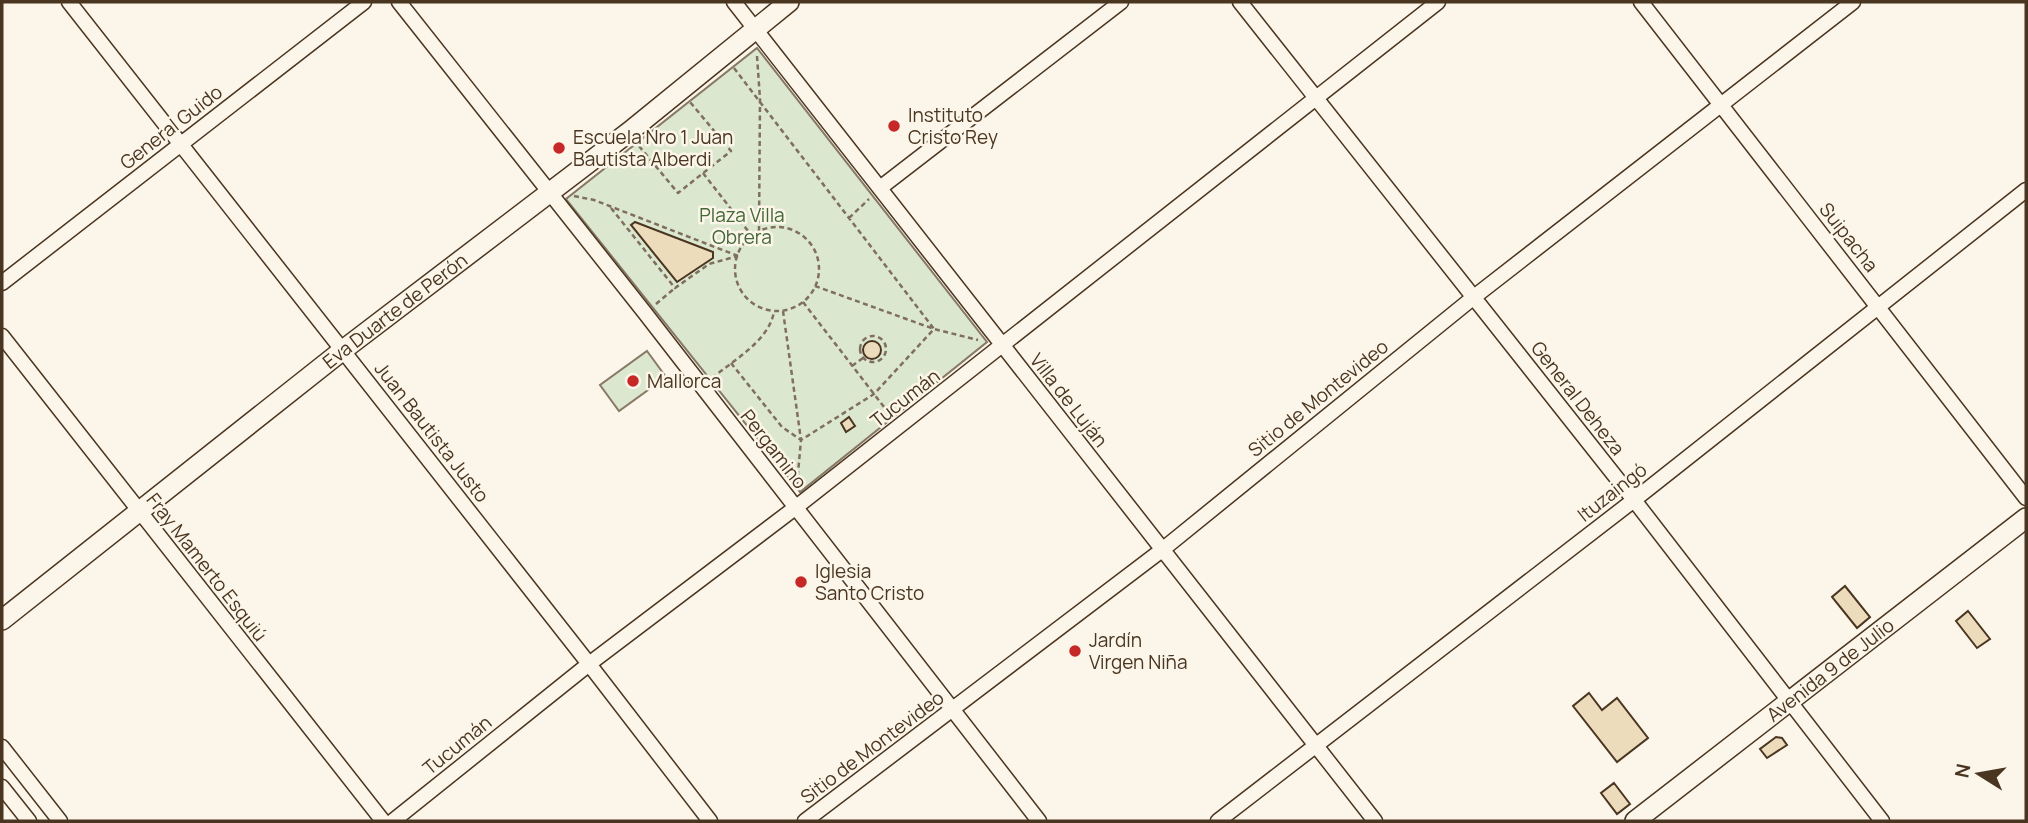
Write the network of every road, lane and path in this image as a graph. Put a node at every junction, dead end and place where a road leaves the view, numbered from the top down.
1 (69, 2) edge
2 (364, 2) edge
3 (399, 2) edge
4 (734, 2) edge
5 (789, 2) edge
6 (1121, 2) edge
7 (1240, 2) edge
8 (1438, 2) edge
9 (1641, 2) edge
10 (1853, 2) edge
11 (755, 28) junction
12 (725, 56) junction
13 (681, 90) junction
14 (1317, 98) junction
15 (760, 99) junction
16 (1722, 105) junction
17 (629, 132) junction
18 (180, 143) junction
19 (703, 173) junction
20 (880, 188) junction
21 (2026, 190) edge
22 (550, 192) junction
23 (610, 206) junction
24 (849, 218) junction
25 (760, 231) junction
26 (752, 236) junction
27 (738, 256) junction
28 (2, 283) edge
29 (816, 286) junction
30 (675, 288) junction
31 (1474, 297) junction
32 (803, 303) junction
33 (1879, 307) junction
34 (774, 311) junction
35 (783, 311) junction
36 (645, 313) junction
37 (934, 329) junction
38 (2, 337) edge
39 (1003, 346) junction
40 (343, 350) junction
41 (863, 358) junction
42 (731, 363) junction
43 (852, 366) junction
44 (702, 387) junction
45 (874, 394) junction
46 (899, 426) junction
47 (801, 440) junction
48 (2026, 498) edge
49 (1634, 500) junction
50 (795, 508) junction
51 (139, 512) junction
52 (2026, 518) edge
53 (1162, 550) junction
54 (2, 620) edge
55 (589, 664) junction
56 (1790, 700) junction
57 (952, 710) junction
58 (1315, 744) junction
59 (2, 747) edge
60 (26, 778) junction
61 (3, 792) edge
62 (29, 821) edge
63 (60, 821) edge
64 (383, 821) edge
65 (393, 821) edge
66 (710, 821) edge
67 (805, 821) edge
68 (1038, 821) edge
69 (1218, 821) edge
70 (1375, 821) edge
71 (1635, 821) edge
72 (1882, 821) edge

1 - 18 street, Juan Bautista Justo
2 - 18 street, General Guido
3 - 22 street, Pergamino
4 - 11 street, Villa de Luján
5 - 11 main road, Eva Duarte de Perón
6 - 20 street
7 - 14 street, General Deheza
8 - 14 street, Tucumán
9 - 16 street, Suipacha
10 - 16 street, Sitio de Montevideo
11 - 12 main road, Eva Duarte de Perón
11 - 15 path
11 - 20 street, Villa de Luján
12 - 13 main road, Eva Duarte de Perón
12 - 15 path
13 - 17 main road, Eva Duarte de Perón
13 - 19 path
14 - 31 street, General Deheza
14 - 39 street, Tucumán
15 - 24 path
15 - 25 path
16 - 31 street, Sitio de Montevideo
16 - 33 street, Suipacha
17 - 19 path
17 - 22 main road, Eva Duarte de Perón
18 - 28 street, General Guido
18 - 40 street, Juan Bautista Justo
19 - 26 path
20 - 24 path
20 - 39 street, Villa de Luján
21 - 33 street, Ituzaingó
22 - 23 path
22 - 36 street, Pergamino
22 - 40 main road, Eva Duarte de Perón
23 - 27 path
23 - 30 path
24 - 37 path
25 - 26 path
25 - 29 path
26 - 27 path
27 - 30 path
27 - 34 path
29 - 32 path
29 - 37 path
30 - 36 path
31 - 49 street, General Deheza
31 - 53 street, Sitio de Montevideo
32 - 35 path
32 - 43 path
33 - 48 street, Suipacha
33 - 49 street, Ituzaingó
34 - 35 path
34 - 42 path
35 - 47 path
36 - 44 street, Pergamino
37 - 39 path
37 - 45 path
38 - 51 street, Fray Mamerto Esquiú
39 - 46 street, Tucumán
39 - 53 street, Villa de Luján
40 - 51 main road, Eva Duarte de Perón
40 - 55 street, Juan Bautista Justo
41 - 41 path
41 - 43 path
42 - 44 path
42 - 47 path
43 - 45 path
44 - 50 street, Pergamino
45 - 46 path
45 - 47 path
46 - 50 street, Tucumán
47 - 50 path
49 - 56 street, General Deheza
49 - 58 street, Ituzaingó
50 - 55 street, Tucumán
50 - 57 street, Pergamino
51 - 54 main road, Eva Duarte de Perón
51 - 64 street, Fray Mamerto Esquiú
52 - 56 main road, Avenida 9 de Julio
53 - 57 street, Sitio de Montevideo
53 - 58 street, Villa de Luján
55 - 65 street, Tucumán
55 - 66 street, Juan Bautista Justo
56 - 71 main road, Avenida 9 de Julio
56 - 72 street, General Deheza
57 - 67 street, Sitio de Montevideo
57 - 68 street, Pergamino
58 - 69 street, Ituzaingó
58 - 70 street, Villa de Luján
59 - 60 street
60 - 61 street
60 - 63 street
61 - 62 street

